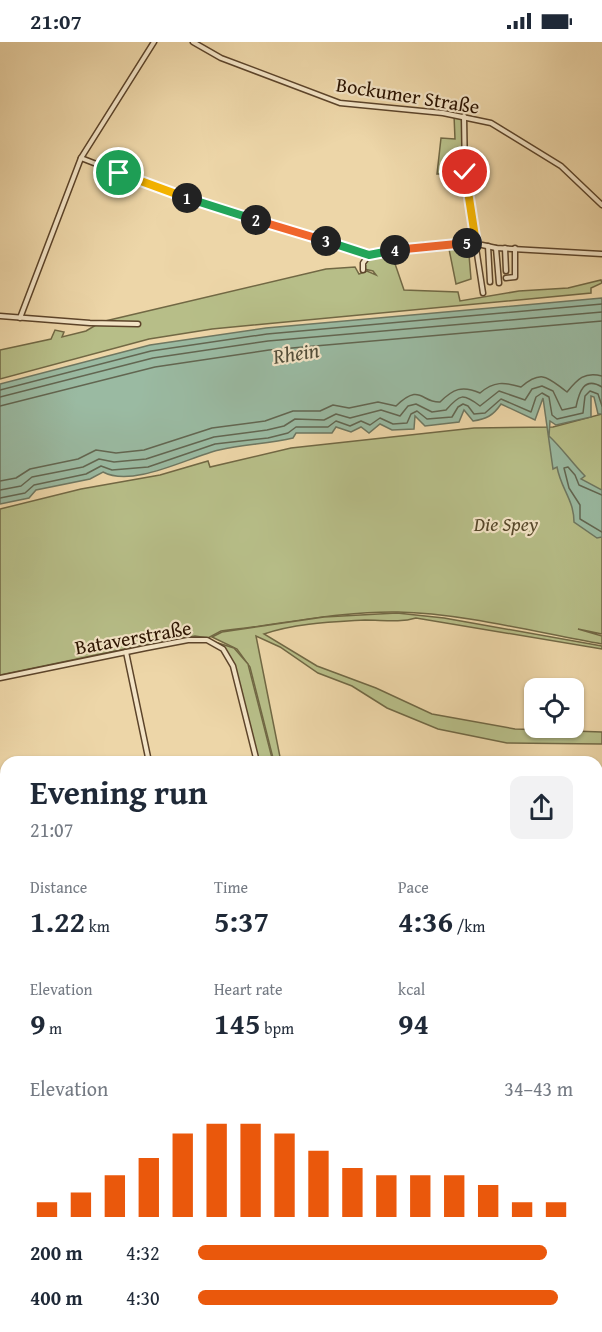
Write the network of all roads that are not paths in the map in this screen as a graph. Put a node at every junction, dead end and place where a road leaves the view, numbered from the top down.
1 (154, 42) edge
2 (193, 42) edge
3 (464, 116) junction
4 (81, 158) junction
5 (602, 205) edge
6 (476, 243) junction
7 (488, 246) junction
8 (496, 248) junction
9 (505, 248) junction
10 (515, 249) junction
11 (602, 254) edge
12 (369, 255) junction
13 (363, 270) dead end
14 (506, 271) dead end
15 (506, 278) dead end
16 (490, 282) dead end
17 (499, 283) dead end
18 (483, 293) dead end
19 (0, 316) edge
20 (20, 318) junction
21 (138, 324) dead end
22 (126, 652) junction
23 (0, 678) edge
24 (148, 756) edge
25 (256, 756) edge

1 - 4 street
2 - 3 street, Bockumer Straße
3 - 5 street, Bockumer Straße
3 - 6 street
4 - 12 street
4 - 20 street
6 - 7 street
6 - 12 street
6 - 18 street
7 - 8 street
7 - 16 street
8 - 9 street
8 - 17 street
9 - 10 street
9 - 14 street
10 - 11 street
10 - 15 street
12 - 13 street
19 - 20 street
20 - 21 street
22 - 23 street, Bataverstraße
22 - 24 street
22 - 25 street, Bataverstraße

